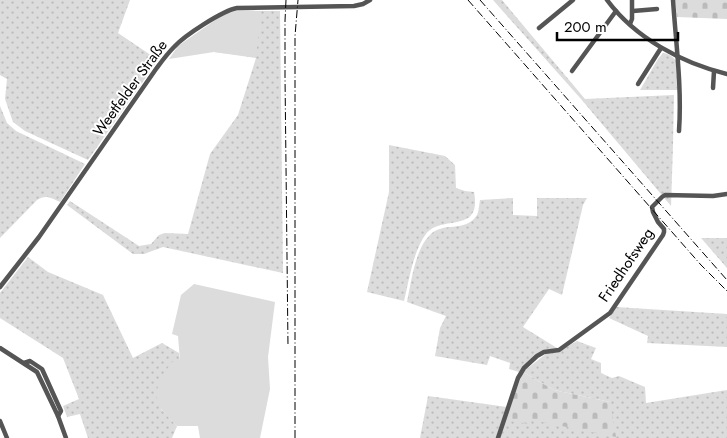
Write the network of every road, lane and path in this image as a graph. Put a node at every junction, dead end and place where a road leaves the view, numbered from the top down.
1 (276, 0) edge
2 (370, 0) edge
3 (573, 0) edge
4 (607, 0) edge
5 (632, 0) edge
6 (673, 0) edge
7 (276, 7) junction
8 (657, 9) dead end
9 (616, 11) junction
10 (633, 11) junction
11 (630, 24) junction
12 (539, 28) dead end
13 (661, 48) junction
14 (678, 56) junction
15 (572, 71) dead end
16 (714, 71) junction
17 (727, 74) edge
18 (638, 84) dead end
19 (713, 88) dead end
20 (679, 131) dead end
21 (727, 194) edge
22 (0, 287) edge
23 (0, 348) edge
24 (0, 421) edge
25 (6, 438) edge
26 (66, 438) edge
27 (498, 438) edge

1 - 7 street
2 - 7 street, Weetfelder Straße
3 - 12 street
4 - 9 street
5 - 10 street
6 - 14 street
7 - 22 street, Weetfelder Straße
8 - 10 street
9 - 11 street
9 - 15 street
10 - 11 street
11 - 13 street
13 - 14 street
13 - 18 street
14 - 16 street
14 - 20 street
16 - 17 street
16 - 19 street
21 - 27 street, Friedhofsweg
23 - 26 street
24 - 25 street

